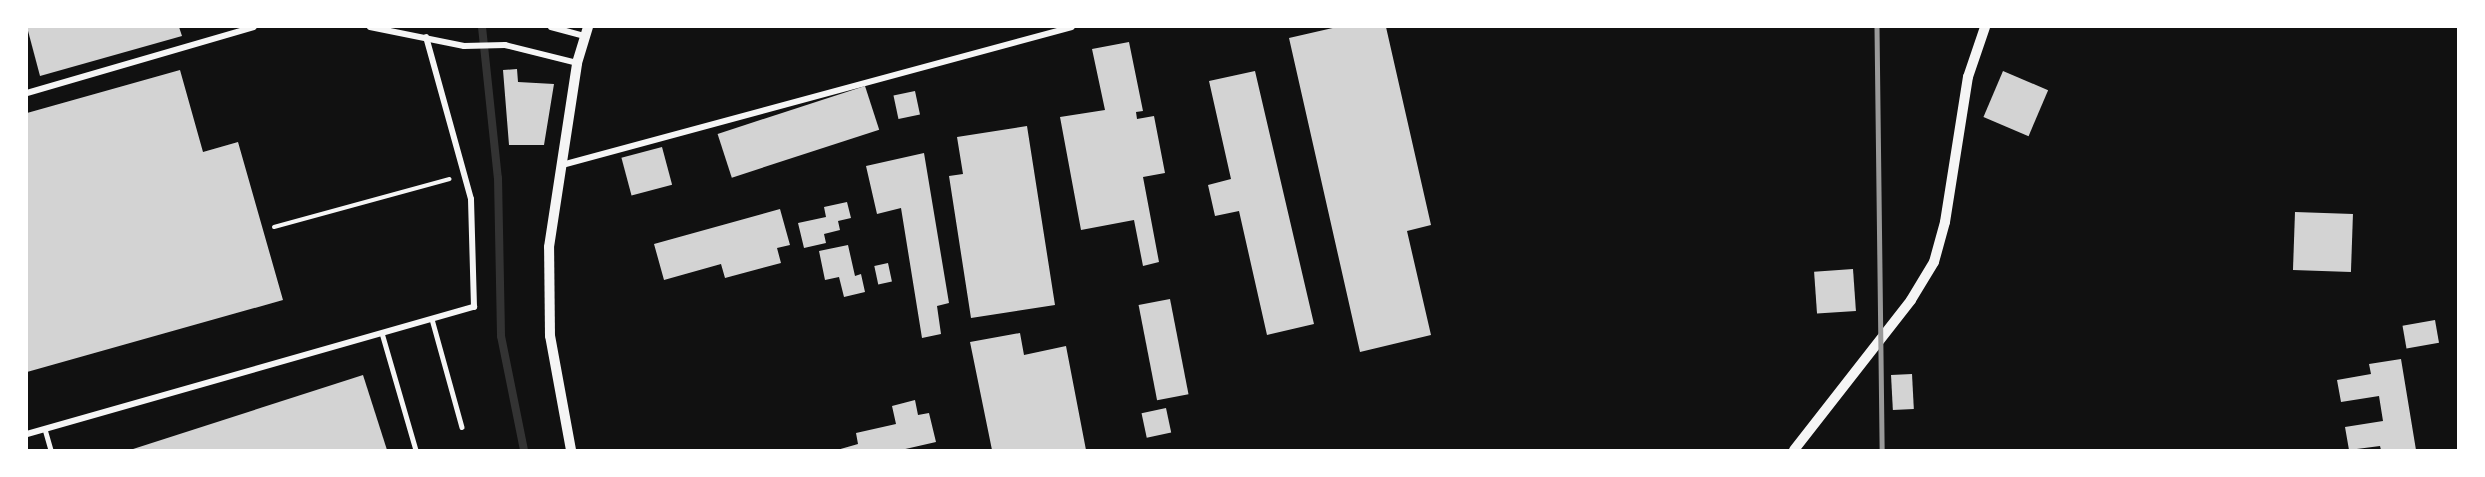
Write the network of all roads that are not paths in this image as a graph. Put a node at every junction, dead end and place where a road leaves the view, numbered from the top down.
1 (254, 27) edge
2 (370, 27) edge
3 (551, 27) edge
4 (1072, 27) edge
5 (1984, 27) edge
6 (587, 32) edge
7 (426, 37) junction
8 (578, 63) junction
9 (27, 93) edge
10 (562, 165) junction
11 (432, 319) junction
12 (382, 333) junction
13 (462, 427) dead end
14 (45, 429) junction
15 (27, 434) edge
16 (51, 450) edge
17 (416, 450) edge
18 (571, 450) edge
19 (1794, 450) edge

1 - 9 street
2 - 7 street
3 - 6 street
4 - 10 street
5 - 19 street
6 - 8 street
7 - 8 street
7 - 11 street
8 - 10 street
10 - 18 street
11 - 12 street
11 - 13 lane
12 - 14 street
12 - 17 lane
14 - 15 street
14 - 16 lane

